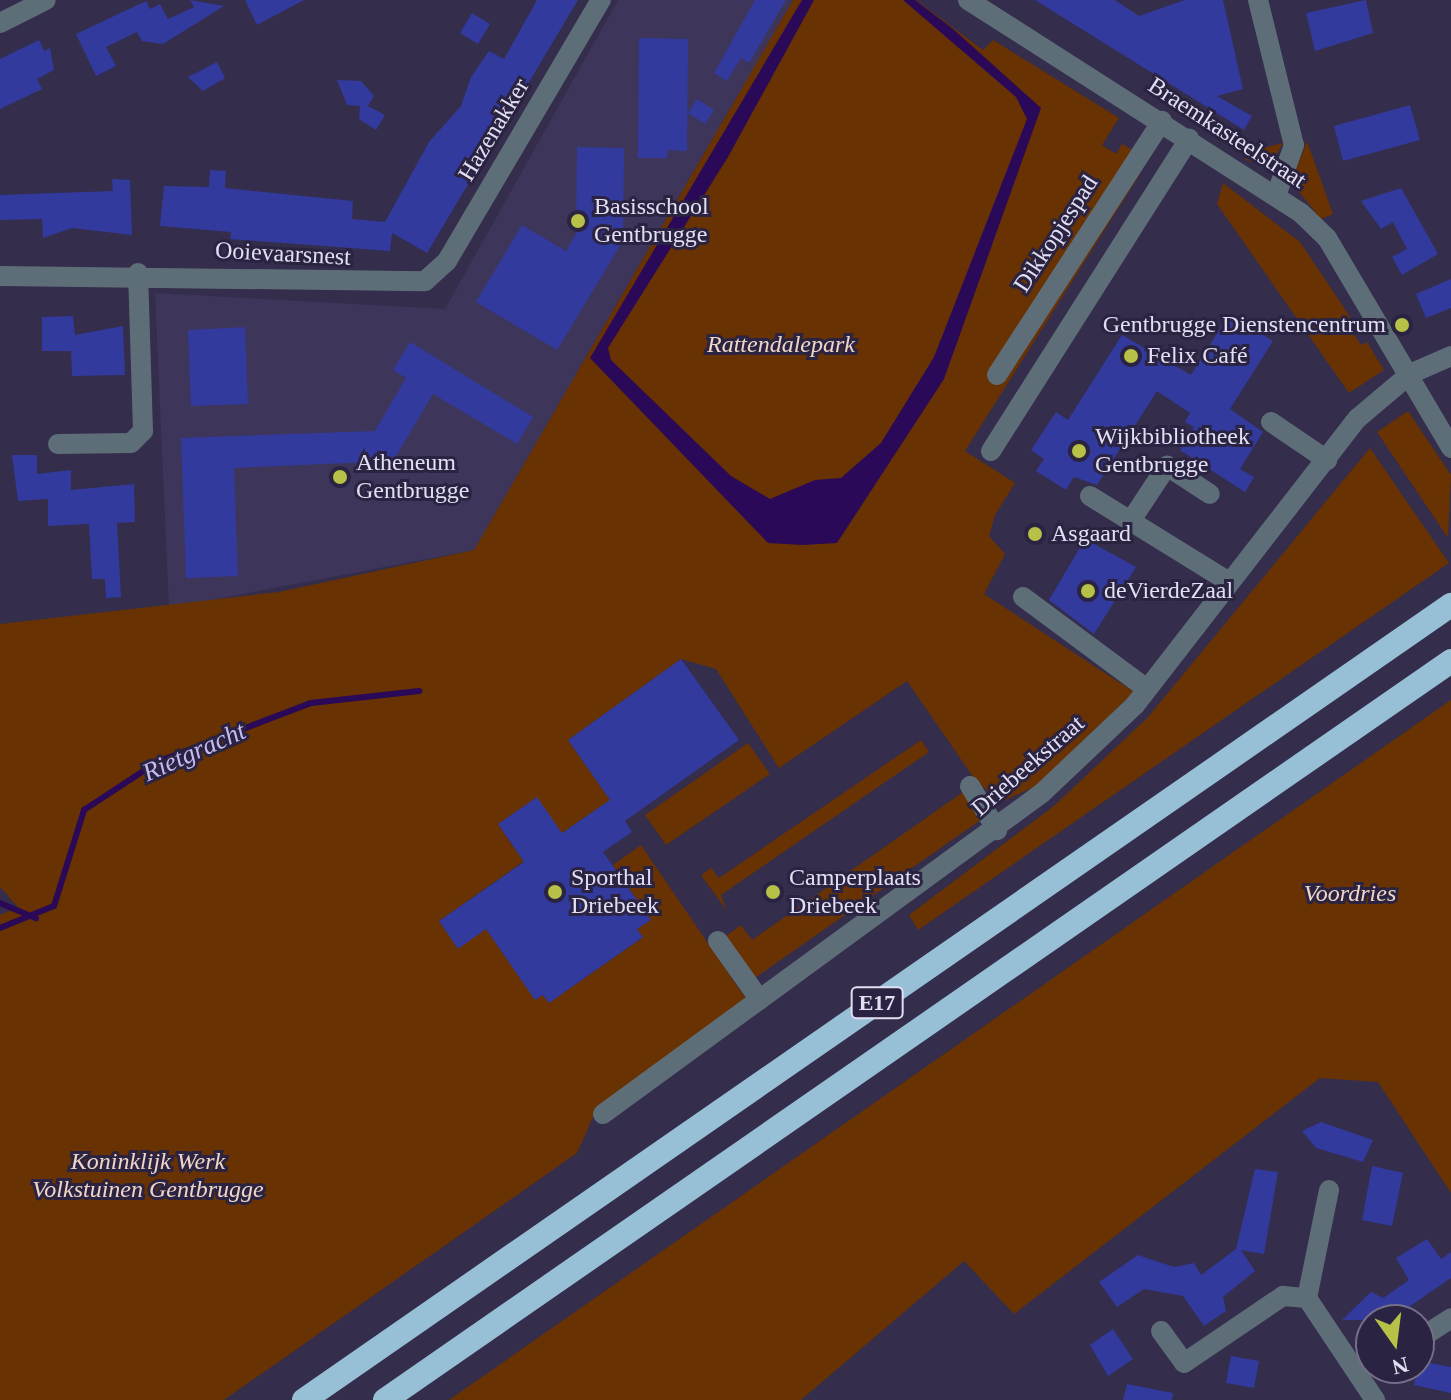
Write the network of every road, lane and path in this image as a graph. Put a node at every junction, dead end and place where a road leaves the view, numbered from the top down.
1 (46, 0) edge
2 (601, 0) edge
3 (968, 0) edge
4 (1258, 0) edge
5 (0, 23) edge
6 (1162, 121) junction
7 (1189, 139) junction
8 (1277, 193) junction
9 (138, 273) junction
10 (0, 276) edge
11 (425, 281) joint
12 (1451, 356) edge
13 (1410, 374) junction
14 (997, 375) dead end
15 (1271, 422) dead end
16 (58, 444) dead end
17 (1451, 448) edge
18 (991, 451) dead end
19 (1327, 460) junction
20 (1210, 494) dead end
21 (1090, 496) dead end
22 (1132, 519) junction
23 (1229, 582) junction
24 (1023, 597) dead end
25 (1451, 605) edge
26 (1451, 661) edge
27 (1147, 689) junction
28 (970, 786) dead end
29 (997, 830) junction
30 (718, 941) dead end
31 (760, 1000) junction
32 (603, 1114) dead end
33 (1329, 1190) dead end
34 (1307, 1298) junction
35 (1161, 1331) dead end
36 (1355, 1357) edge
37 (304, 1400) edge
38 (385, 1400) edge

1 - 5 street
2 - 11 street, Hazenakker
3 - 6 street, Braemkasteelstraat
4 - 8 street
6 - 7 street, Braemkasteelstraat
6 - 14 street, Dikkopjespad
7 - 8 street, Braemkasteelstraat
7 - 18 street
8 - 13 street, Braemkasteelstraat
9 - 10 street, Ooievaarsnest
9 - 11 street, Ooievaarsnest
9 - 16 street
12 - 13 street, Driebeekstraat
13 - 17 street, Braemkasteelstraat
13 - 19 street, Driebeekstraat
15 - 19 street
19 - 23 street, Driebeekstraat
20 - 22 street
21 - 22 street
22 - 23 street
23 - 27 street, Driebeekstraat
24 - 27 street
25 - 37 highway, E17
26 - 38 highway, E17
27 - 29 street, Driebeekstraat
28 - 29 street
29 - 31 street, Driebeekstraat
30 - 31 street
31 - 32 street, Driebeekstraat
33 - 34 street
34 - 35 street
34 - 36 street

